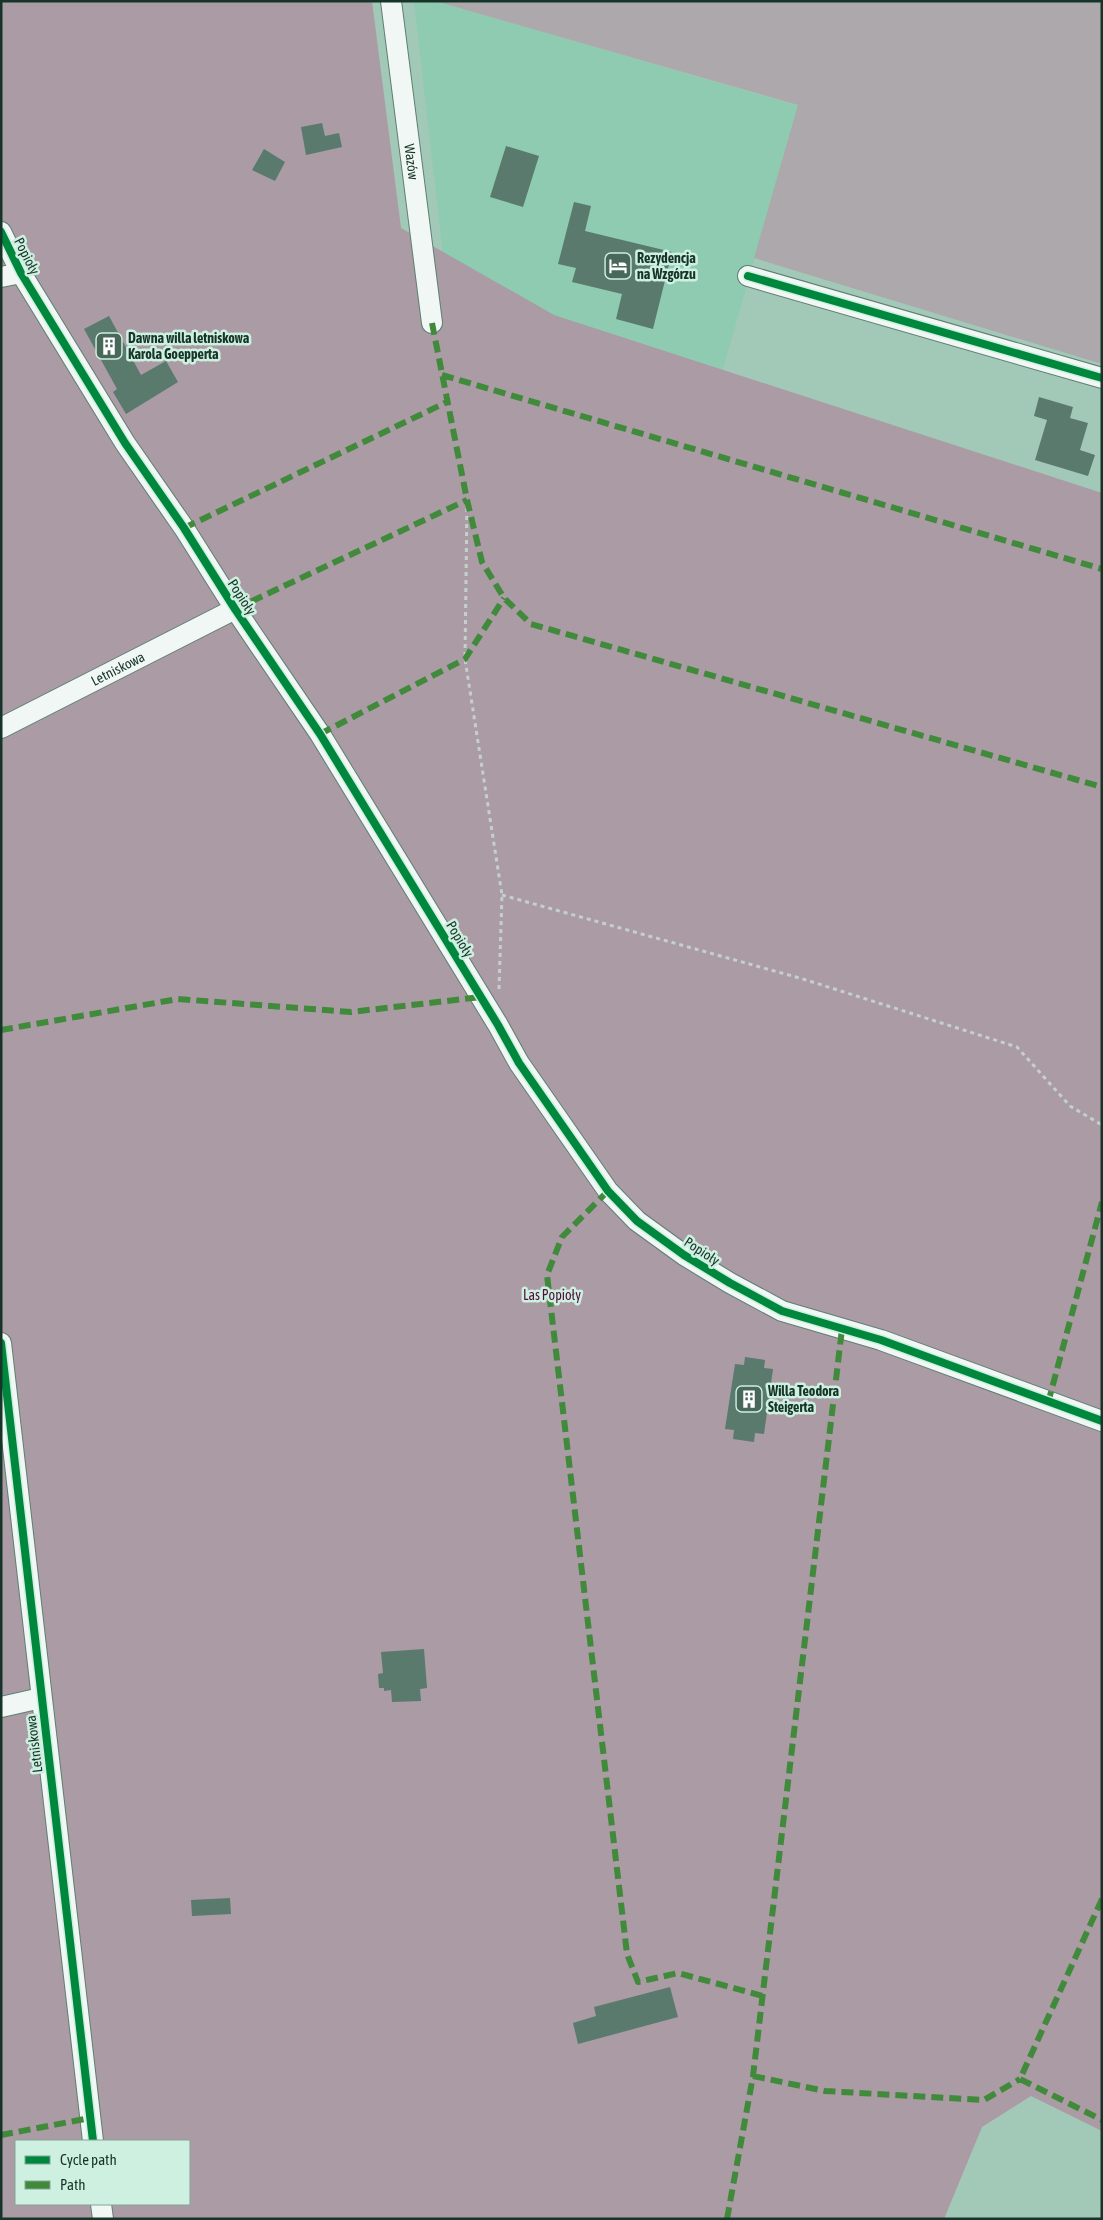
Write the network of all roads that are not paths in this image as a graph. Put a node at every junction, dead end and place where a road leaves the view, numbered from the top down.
1 (391, 1) edge
2 (1, 232) edge
3 (21, 272) junction
4 (748, 276) dead end
5 (1, 277) edge
6 (432, 323) dead end
7 (1102, 378) edge
8 (235, 609) junction
9 (1, 728) edge
10 (1, 1343) edge
11 (1102, 1421) edge
12 (41, 1698) junction
13 (1, 1707) edge
14 (93, 2140) edge
15 (101, 2205) edge
16 (102, 2219) edge

1 - 6 street, Wazów
2 - 3 street, Popioły
3 - 5 street
3 - 8 street, Popioły
4 - 7 street
8 - 9 street, Letniskowa
8 - 11 street, Popioły
10 - 12 street, Letniskowa
12 - 13 street
12 - 14 street, Letniskowa
15 - 16 street

